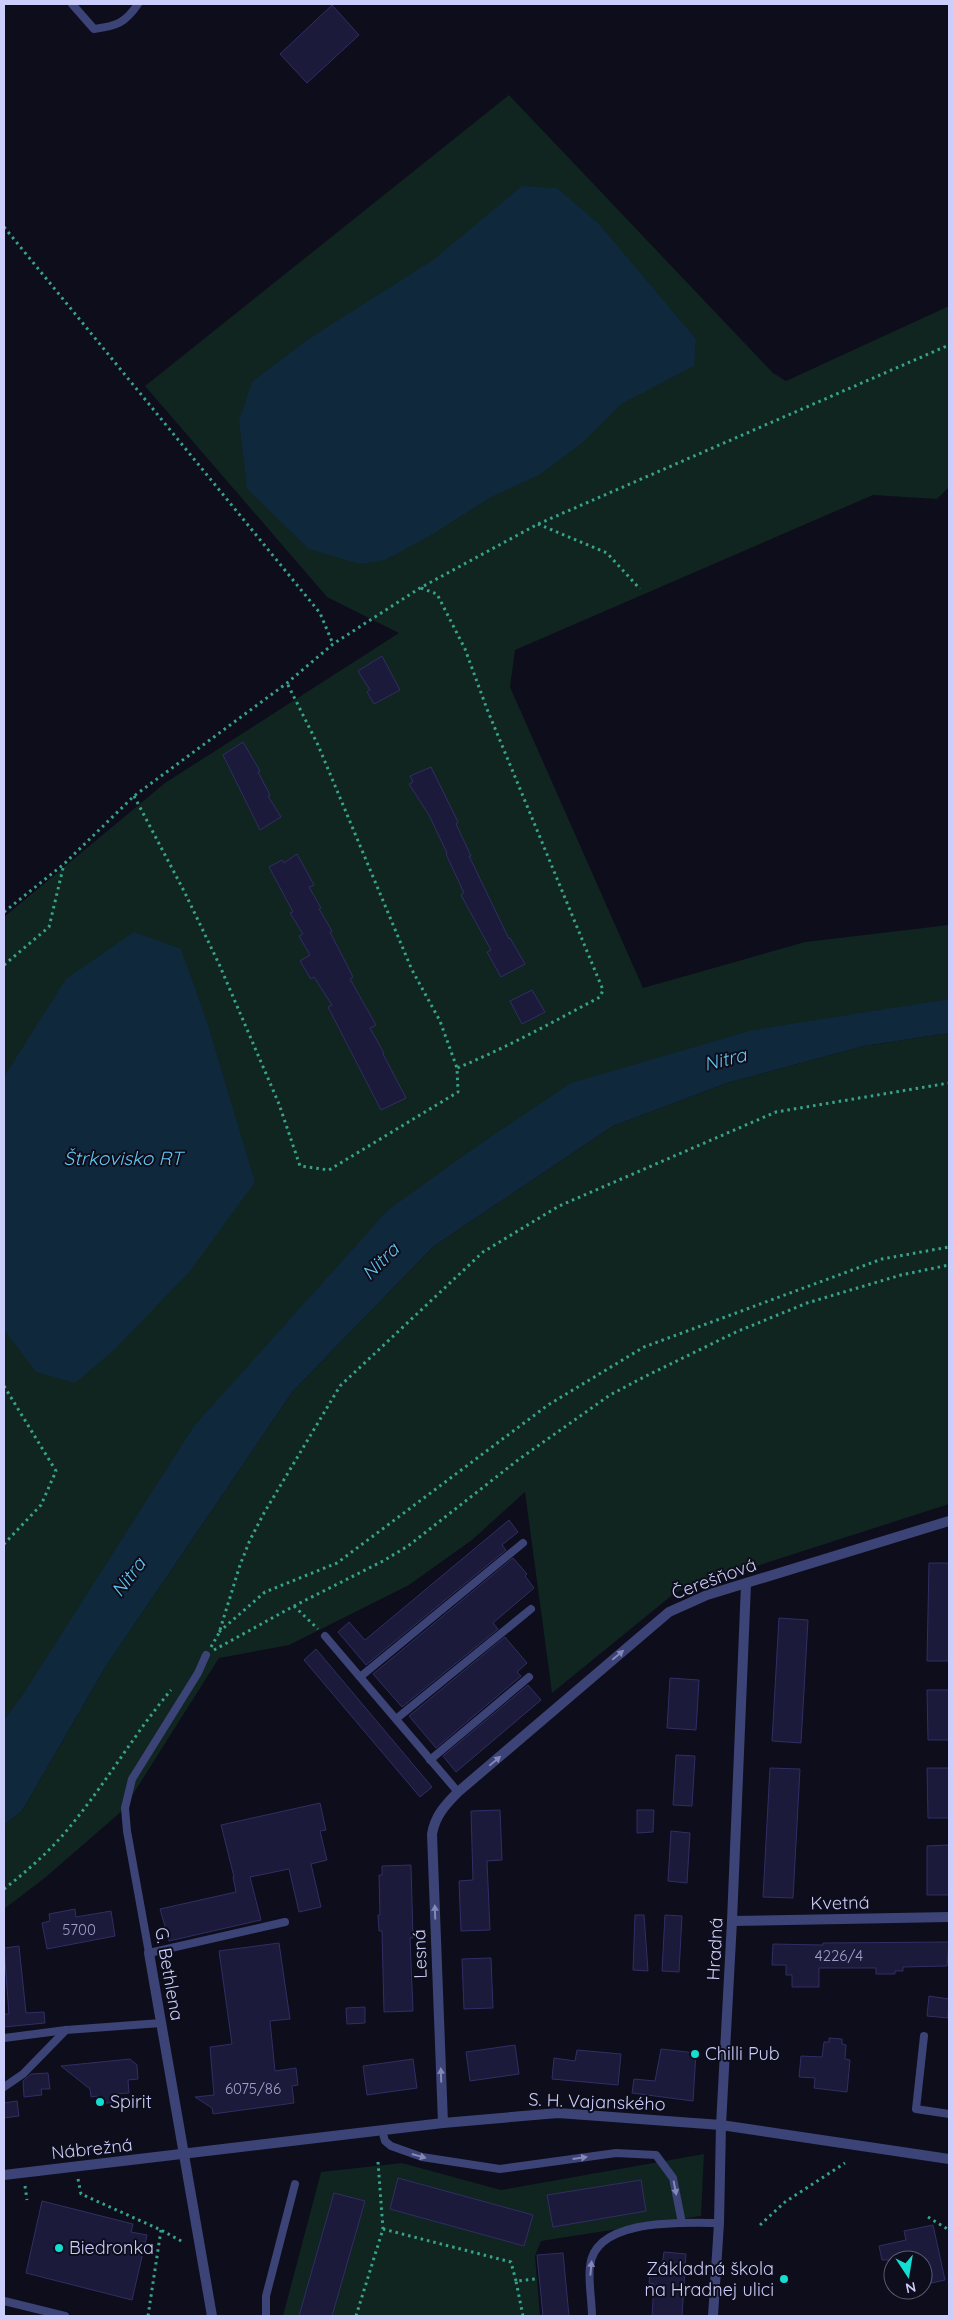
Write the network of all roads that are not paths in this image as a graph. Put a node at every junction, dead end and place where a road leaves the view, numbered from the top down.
1 (72, 4) edge
2 (138, 4) edge
3 (949, 1521) edge
4 (523, 1543) dead end
5 (746, 1584) junction
6 (531, 1609) dead end
7 (326, 1636) road end
8 (206, 1655) road end
9 (360, 1677) junction
10 (529, 1677) dead end
11 (396, 1719) junction
12 (430, 1760) junction
13 (458, 1792) junction
14 (949, 1917) edge
15 (732, 1921) junction
16 (285, 1922) dead end
17 (149, 1953) junction
18 (161, 2023) junction
19 (66, 2030) junction
20 (924, 2036) dead end
21 (4, 2038) edge
22 (4, 2087) edge
23 (949, 2114) edge
24 (443, 2123) junction
25 (721, 2125) junction
26 (382, 2130) junction
27 (183, 2156) junction
28 (949, 2160) edge
29 (4, 2176) edge
30 (295, 2184) dead end
31 (682, 2223) junction
32 (719, 2223) junction
33 (4, 2301) edge
34 (65, 2316) edge
35 (212, 2316) edge
36 (266, 2316) edge
37 (592, 2316) edge
38 (713, 2316) edge

1 - 2 lane
3 - 5 street, Čerešňová
4 - 9 lane
13 -> 5 street, Čerešňová
5 - 15 street, Hradná
6 - 11 lane
7 - 9 lane
8 - 17 lane, G. Bethlena
9 - 11 lane
10 - 12 lane
11 - 12 lane
12 - 13 lane
24 -> 13 street, Lesná
14 - 15 street, Kvetná
15 - 25 street, Hradná
16 - 17 lane
17 - 18 street, G. Bethlena
18 - 19 lane
18 - 27 street, G. Bethlena
19 - 21 lane
19 - 22 lane
20 - 23 lane
24 - 25 street, S. H. Vajanského
24 - 26 street, S. H. Vajanského
25 - 28 street, S. H. Vajanského
25 - 32 street, Hradná
26 - 27 street, S. H. Vajanského
26 -> 31 lane
27 - 29 street, Nábrežná
27 - 35 street, G. Bethlena
30 - 36 lane
31 - 32 lane
37 -> 31 lane
32 - 38 street, Hradná
33 - 34 lane

